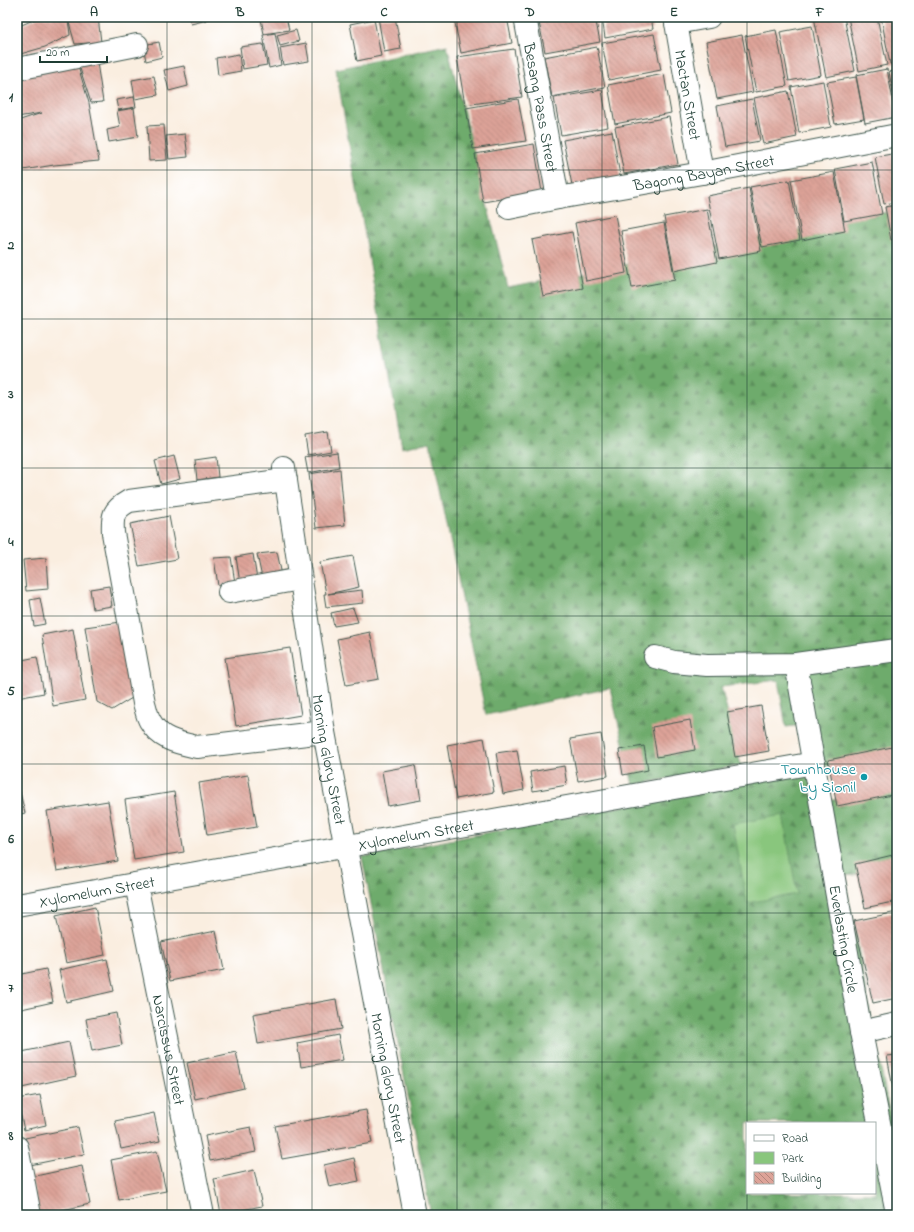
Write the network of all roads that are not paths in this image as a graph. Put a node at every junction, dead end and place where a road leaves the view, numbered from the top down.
1 (525, 17) edge
2 (709, 17) edge
3 (675, 20) edge
4 (137, 45) dead end
5 (17, 69) edge
6 (897, 135) edge
7 (702, 173) junction
8 (558, 198) junction
9 (509, 208) dead end
10 (300, 578) junction
11 (229, 592) dead end
12 (897, 650) edge
13 (655, 657) dead end
14 (796, 664) junction
15 (324, 732) junction
16 (814, 763) junction
17 (346, 846) junction
18 (136, 884) junction
19 (17, 905) edge
20 (897, 1024) edge
21 (861, 1032) junction
22 (17, 1147) edge
23 (897, 1213) edge
24 (30, 1215) edge
25 (203, 1215) edge
26 (415, 1215) edge

1 - 8 street, Besang Pass Street
2 - 3 street
3 - 7 street, Mactan Street
4 - 5 street
6 - 7 street, Bagong Bayan Street
7 - 8 street, Bagong Bayan Street
8 - 9 street, Bagong Bayan Street
10 - 11 street
10 - 15 street, Morning Glory Street
10 - 15 street, Morning Glory Street
12 - 14 street
13 - 14 street
14 - 16 street, Everlasting Circle
15 - 17 street, Morning Glory Street
16 - 17 street, Xylomelum Street
16 - 21 street, Everlasting Circle
17 - 18 street, Xylomelum Street
17 - 26 street, Morning Glory Street
18 - 19 street, Xylomelum Street
18 - 25 street, Narcissus Street
20 - 21 street
21 - 23 street, Everlasting Circle
22 - 24 street

